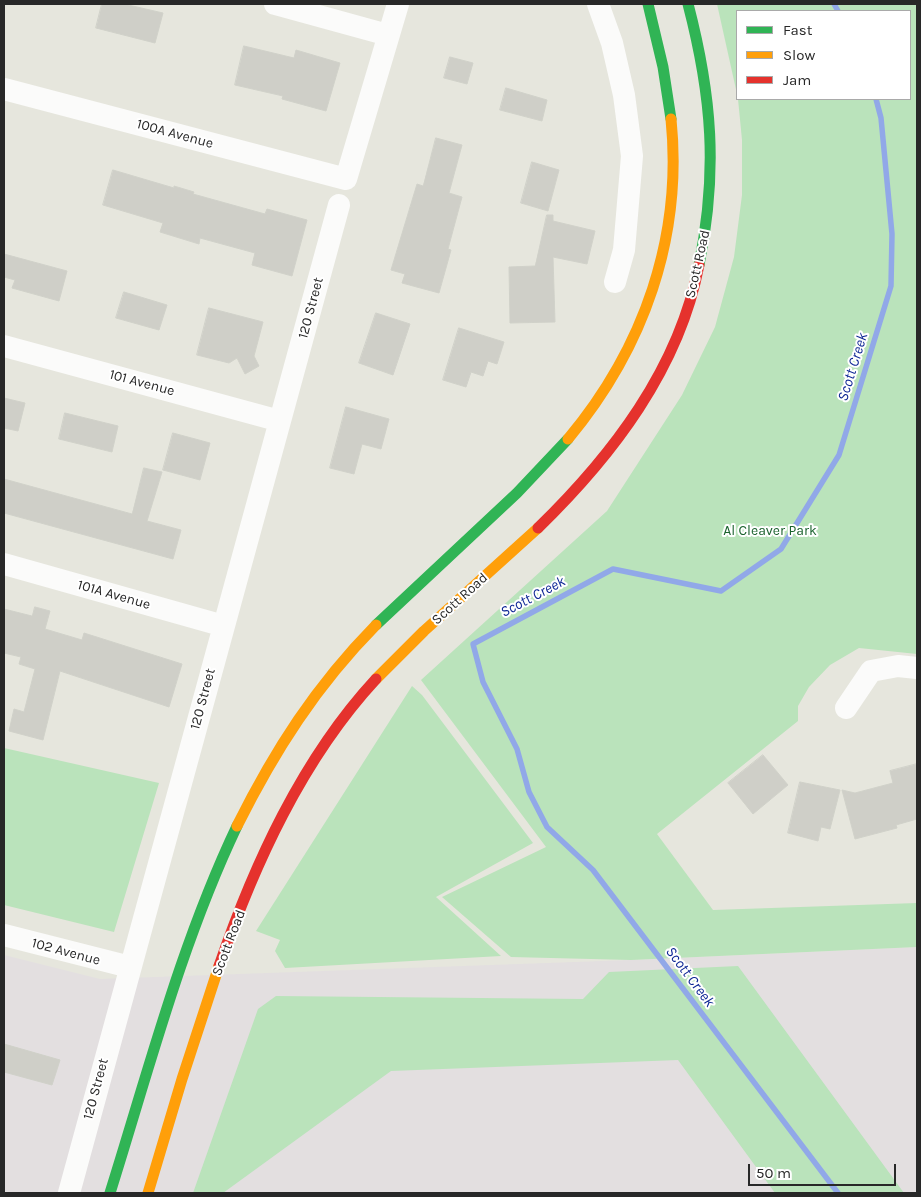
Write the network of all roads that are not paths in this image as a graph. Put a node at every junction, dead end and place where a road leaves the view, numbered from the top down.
1 (275, 4) edge
2 (398, 4) edge
3 (598, 4) edge
4 (648, 4) edge
5 (688, 4) edge
6 (388, 35) junction
7 (4, 89) edge
8 (340, 204) dead end
9 (615, 282) dead end
10 (4, 346) edge
11 (280, 421) junction
12 (4, 564) edge
13 (224, 626) junction
14 (917, 668) edge
15 (846, 708) dead end
16 (4, 935) edge
17 (130, 967) junction
18 (69, 1193) edge
19 (110, 1193) edge
20 (148, 1193) edge

1 - 6 street
2 - 6 street
3 - 9 street
4 - 19 main road
5 - 20 main road, Scott Road
6 - 7 street, 100A Avenue
8 - 11 street, 120 Street
10 - 11 street, 101 Avenue
11 - 13 street, 120 Street
12 - 13 street, 101A Avenue
13 - 17 street, 120 Street
14 - 15 street
16 - 17 street, 102 Avenue
17 - 18 street, 120 Street

